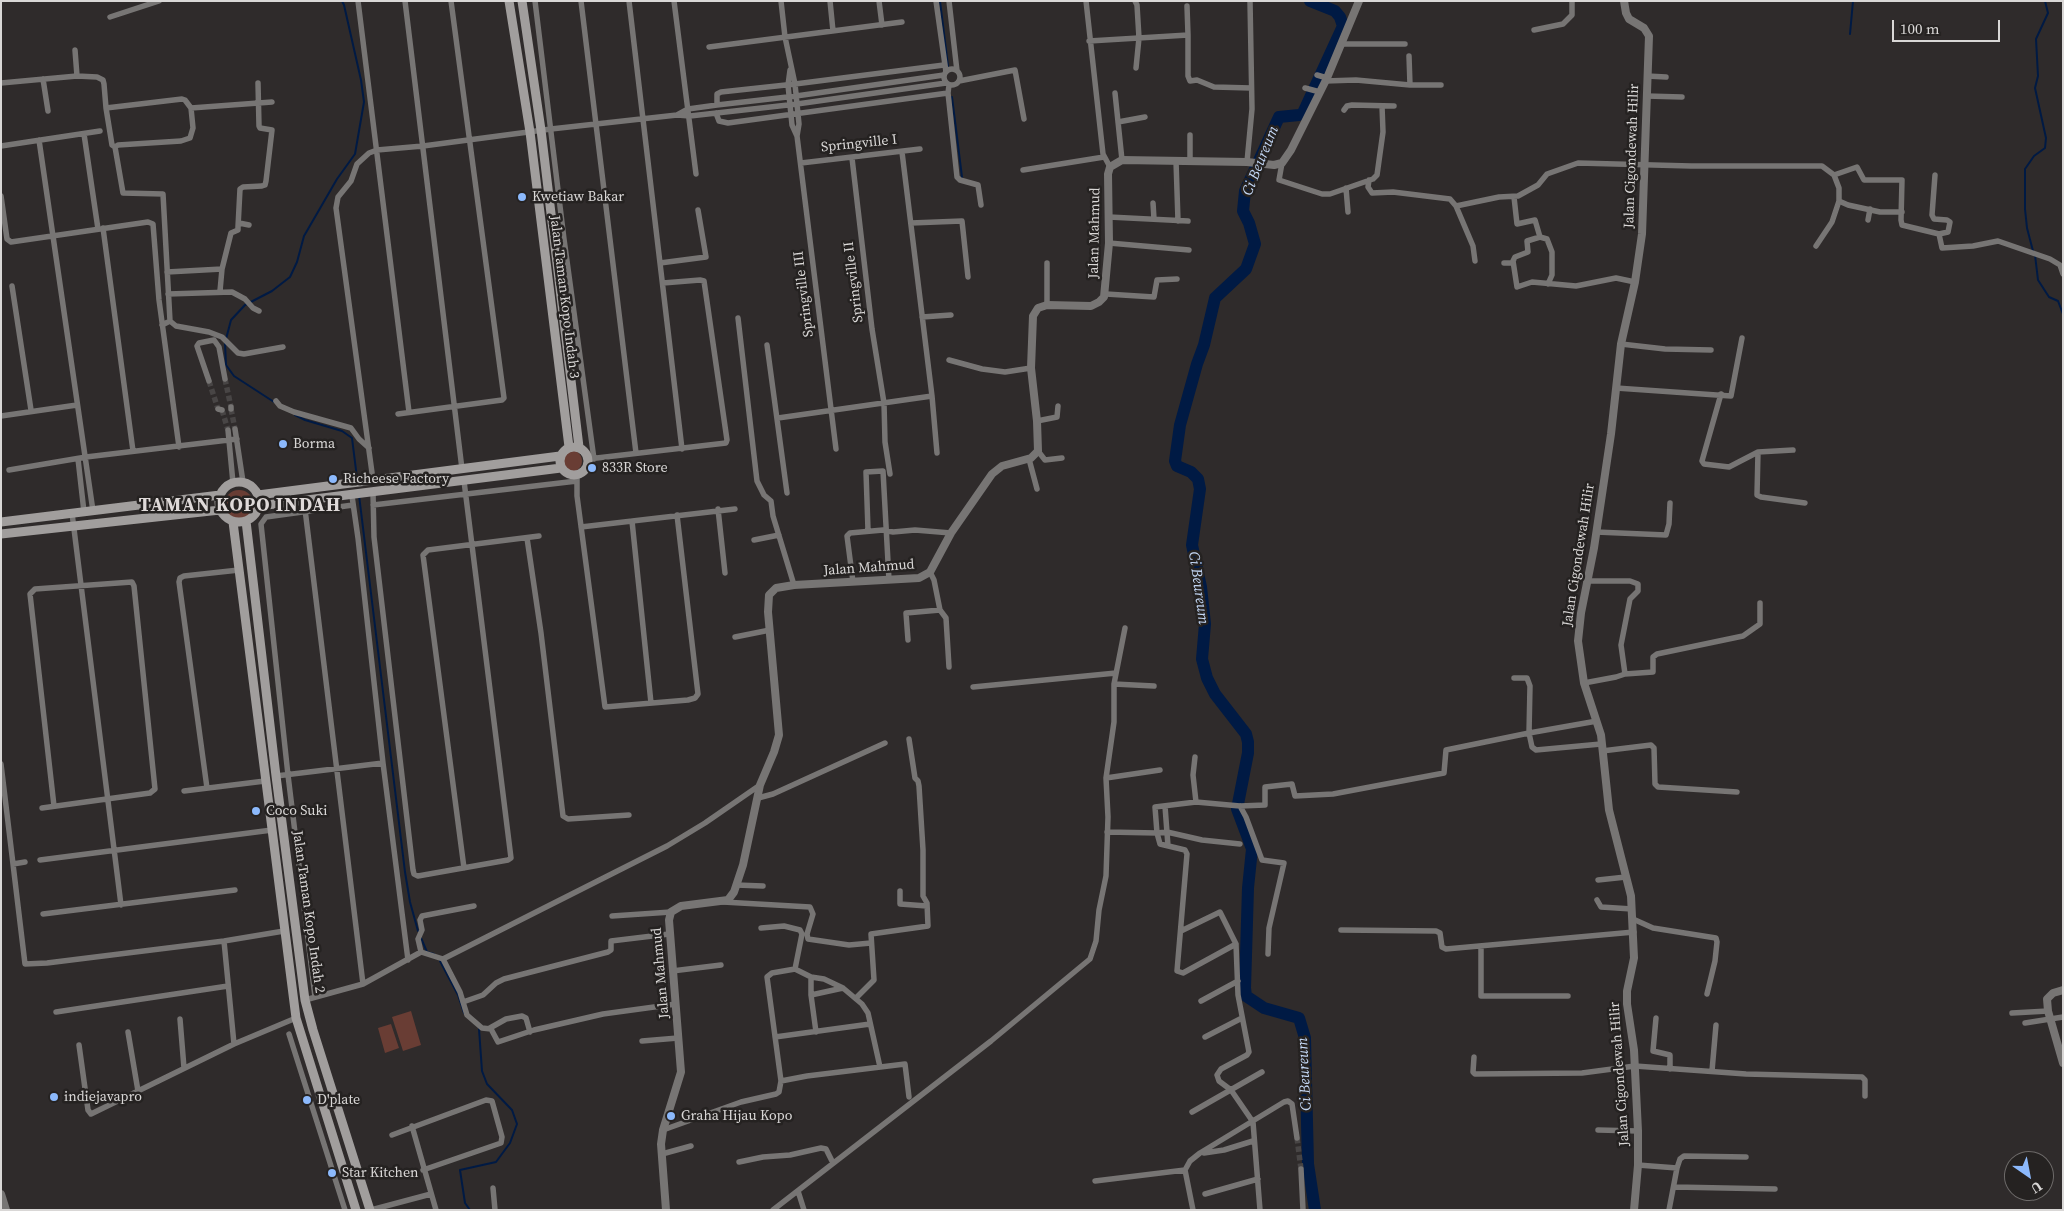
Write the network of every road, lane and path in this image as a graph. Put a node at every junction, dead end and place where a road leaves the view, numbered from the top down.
1 (159, 1) edge
2 (358, 1) edge
3 (406, 1) edge
4 (451, 1) edge
5 (509, 1) edge
6 (522, 1) edge
7 (535, 1) edge
8 (581, 1) edge
9 (629, 1) edge
10 (674, 1) edge
11 (781, 1) edge
12 (830, 1) edge
13 (879, 1) edge
14 (936, 1) edge
15 (949, 1) edge
16 (1086, 1) edge
17 (1135, 1) edge
18 (1250, 1) edge
19 (1359, 1) edge
20 (1572, 1) edge
21 (1624, 1) edge
22 (1187, 6) dead end
23 (110, 17) dead end
24 (902, 22) dead end
25 (882, 26) junction
26 (1534, 30) dead end
27 (834, 31) junction
28 (1188, 35) junction
29 (785, 37) junction
30 (1139, 38) junction
31 (1090, 41) junction
32 (1341, 44) junction
33 (1405, 44) dead end
34 (709, 47) dead end
35 (75, 50) dead end
36 (1409, 56) dead end
37 (944, 65) junction
38 (1136, 68) dead end
39 (957, 71) junction
40 (945, 74) junction
41 (77, 76) junction
42 (1647, 76) junction
43 (1666, 77) dead end
44 (1323, 78) junction
45 (43, 79) junction
46 (959, 81) junction
47 (1, 82) edge
48 (258, 83) dead end
49 (948, 84) junction
50 (792, 85) junction
51 (1410, 85) junction
52 (1441, 85) dead end
53 (1251, 88) junction
54 (948, 93) junction
55 (1114, 93) dead end
56 (793, 96) junction
57 (1646, 96) junction
58 (1682, 97) dead end
59 (272, 102) dead end
60 (258, 103) junction
61 (790, 104) junction
62 (797, 104) junction
63 (717, 105) junction
64 (1382, 106) junction
65 (1394, 106) dead end
66 (106, 108) junction
67 (191, 108) junction
68 (688, 109) junction
69 (1344, 110) dead end
70 (48, 111) dead end
71 (716, 113) junction
72 (677, 115) junction
73 (790, 115) junction
74 (798, 115) junction
75 (690, 116) junction
76 (1145, 117) dead end
77 (643, 118) junction
78 (1024, 119) dead end
79 (1118, 122) junction
80 (596, 124) junction
81 (551, 129) junction
82 (541, 130) junction
83 (100, 131) dead end
84 (530, 132) junction
85 (84, 134) junction
86 (1190, 135) dead end
87 (797, 136) junction
88 (38, 140) junction
89 (469, 140) junction
90 (1, 146) edge
91 (423, 146) junction
92 (115, 147) junction
93 (920, 149) dead end
94 (376, 150) junction
95 (902, 152) junction
96 (1104, 157) junction
97 (852, 158) junction
98 (1122, 160) junction
99 (1176, 161) junction
100 (1190, 162) junction
101 (1249, 162) junction
102 (801, 163) junction
103 (1282, 163) junction
104 (1645, 164) junction
105 (1110, 167) junction
106 (1023, 170) dead end
107 (696, 174) dead end
108 (1834, 175) junction
109 (1935, 175) dead end
110 (1369, 180) junction
111 (1346, 188) junction
112 (1514, 196) junction
113 (1, 198) edge
114 (1839, 201) junction
115 (1152, 203) dead end
116 (981, 205) dead end
117 (1456, 206) junction
118 (1870, 209) junction
119 (698, 210) dead end
120 (1348, 212) dead end
121 (1902, 212) junction
122 (1108, 217) junction
123 (1154, 219) junction
124 (1868, 220) dead end
125 (1178, 221) junction
126 (1188, 221) dead end
127 (239, 223) junction
128 (911, 223) junction
129 (249, 225) dead end
130 (100, 229) junction
131 (1939, 234) junction
132 (54, 236) junction
133 (1540, 237) junction
134 (564, 239) junction
135 (554, 241) junction
136 (1109, 243) junction
137 (1816, 246) dead end
138 (1189, 250) dead end
139 (1475, 261) dead end
140 (660, 263) junction
141 (1047, 263) dead end
142 (1504, 263) dead end
143 (1512, 264) junction
144 (222, 269) junction
145 (167, 272) junction
146 (2063, 274) edge
147 (968, 277) dead end
148 (1177, 279) dead end
149 (1635, 282) junction
150 (662, 283) junction
151 (1548, 284) junction
152 (12, 286) dead end
153 (220, 291) junction
154 (168, 294) junction
155 (1106, 294) junction
156 (1047, 305) junction
157 (259, 311) dead end
158 (952, 315) dead end
159 (738, 318) dead end
160 (922, 318) junction
161 (170, 321) junction
162 (162, 325) junction
163 (1742, 338) dead end
164 (767, 344) dead end
165 (1621, 344) junction
166 (283, 347) dead end
167 (1711, 350) dead end
168 (949, 360) dead end
169 (1031, 368) junction
170 (225, 379) tunnel mouth
171 (209, 381) tunnel mouth
172 (1616, 388) junction
173 (1721, 394) junction
174 (932, 396) junction
175 (276, 401) dead end
176 (884, 403) junction
177 (77, 405) junction
178 (454, 406) junction
179 (1058, 406) dead end
180 (31, 410) junction
181 (832, 410) junction
182 (409, 412) junction
183 (398, 414) dead end
184 (1, 416) edge
185 (778, 418) junction
186 (1038, 421) junction
187 (236, 439) junction
188 (228, 440) junction
189 (178, 447) junction
190 (568, 447) junction
191 (579, 447) junction
192 (369, 448) junction
193 (682, 449) junction
194 (836, 449) dead end
195 (1793, 450) dead end
196 (133, 451) junction
197 (1038, 451) junction
198 (1758, 452) junction
199 (636, 453) junction
200 (937, 453) dead end
201 (560, 456) junction
202 (86, 457) junction
203 (1029, 458) junction
204 (1062, 458) dead end
205 (78, 459) junction
206 (591, 459) junction
207 (561, 468) junction
208 (462, 469) junction
209 (9, 470) dead end
210 (890, 474) dead end
211 (577, 478) junction
212 (373, 480) junction
213 (464, 481) junction
214 (233, 482) junction
215 (243, 482) junction
216 (1037, 489) dead end
217 (465, 493) junction
218 (787, 493) dead end
219 (220, 495) junction
220 (258, 495) junction
221 (360, 496) junction
222 (1670, 503) dead end
223 (1805, 503) dead end
224 (372, 505) junction
225 (259, 506) junction
226 (304, 506) junction
227 (718, 509) junction
228 (735, 509) dead end
229 (220, 510) junction
230 (89, 511) junction
231 (72, 514) junction
232 (677, 515) junction
233 (246, 521) junction
234 (632, 521) junction
235 (1, 522) edge
236 (233, 522) junction
237 (73, 526) junction
238 (581, 527) junction
239 (868, 530) junction
240 (886, 530) junction
241 (1596, 532) junction
242 (951, 533) junction
243 (1, 534) edge
244 (779, 535) junction
245 (539, 536) dead end
246 (527, 538) junction
247 (754, 540) dead end
248 (472, 544) junction
249 (264, 557) junction
250 (250, 559) junction
251 (239, 570) junction
252 (930, 572) junction
253 (725, 573) dead end
254 (889, 580) junction
255 (1586, 581) junction
256 (853, 582) junction
257 (794, 585) junction
258 (80, 586) junction
259 (1760, 603) dead end
260 (940, 610) junction
261 (1125, 628) dead end
262 (770, 630) junction
263 (735, 637) dead end
264 (908, 640) dead end
265 (949, 667) dead end
266 (1116, 673) junction
267 (1625, 674) junction
268 (1514, 678) dead end
269 (1584, 683) junction
270 (1114, 684) junction
271 (1154, 686) dead end
272 (973, 687) dead end
273 (651, 703) junction
274 (268, 704) junction
275 (256, 705) junction
276 (1597, 722) junction
277 (1529, 733) junction
278 (910, 739) dead end
279 (885, 743) dead end
280 (1602, 747) junction
281 (1195, 757) dead end
282 (383, 763) junction
283 (1, 764) edge
284 (336, 768) junction
285 (1160, 770) dead end
286 (288, 774) junction
287 (276, 776) junction
288 (1106, 778) junction
289 (265, 781) junction
290 (760, 785) junction
291 (207, 788) junction
292 (184, 791) dead end
293 (1737, 792) dead end
294 (758, 798) junction
295 (108, 799) junction
296 (1196, 802) junction
297 (54, 806) junction
298 (1165, 806) junction
299 (1239, 806) junction
300 (42, 808) dead end
301 (629, 816) dead end
302 (272, 830) junction
303 (1107, 832) junction
304 (1167, 832) junction
305 (1157, 833) junction
306 (1240, 844) dead end
307 (1168, 846) junction
308 (114, 850) junction
309 (40, 860) dead end
310 (25, 862) dead end
311 (13, 864) junction
312 (464, 868) junction
313 (1626, 877) junction
314 (1598, 880) dead end
315 (736, 885) junction
316 (763, 886) dead end
317 (235, 890) dead end
318 (900, 891) dead end
319 (1597, 900) dead end
320 (723, 902) junction
321 (120, 905) junction
322 (474, 906) dead end
323 (927, 906) junction
324 (1632, 908) junction
325 (671, 912) junction
326 (44, 914) dead end
327 (612, 916) dead end
328 (1633, 920) junction
329 (761, 928) dead end
330 (1341, 930) dead end
331 (284, 931) junction
332 (1181, 931) junction
333 (1634, 932) junction
334 (669, 934) junction
335 (224, 941) junction
336 (871, 943) junction
337 (1236, 944) junction
338 (1481, 947) junction
339 (421, 952) junction
340 (1268, 954) dead end
341 (311, 955) junction
342 (299, 956) junction
343 (288, 958) junction
344 (440, 959) junction
345 (408, 960) junction
346 (721, 966) dead end
347 (795, 969) junction
348 (672, 971) junction
349 (811, 977) junction
350 (1238, 981) junction
351 (363, 984) junction
352 (228, 986) junction
353 (843, 988) junction
354 (2063, 990) edge
355 (1707, 994) dead end
356 (810, 995) junction
357 (1568, 996) dead end
358 (315, 997) junction
359 (856, 998) junction
360 (305, 1000) junction
361 (1201, 1001) dead end
362 (463, 1002) junction
363 (676, 1004) junction
364 (2048, 1011) junction
365 (56, 1012) dead end
366 (2012, 1014) dead end
367 (2063, 1017) edge
368 (296, 1018) junction
369 (1242, 1018) junction
370 (1656, 1018) dead end
371 (180, 1019) dead end
372 (2050, 1020) junction
373 (2025, 1023) dead end
374 (870, 1024) junction
375 (1716, 1025) dead end
376 (490, 1028) junction
377 (128, 1032) dead end
378 (530, 1032) junction
379 (816, 1032) junction
380 (289, 1034) dead end
381 (775, 1037) junction
382 (1205, 1037) dead end
383 (678, 1038) junction
384 (642, 1041) dead end
385 (234, 1044) junction
386 (80, 1045) dead end
387 (1474, 1057) dead end
388 (2063, 1063) edge
389 (1634, 1066) junction
390 (880, 1067) junction
391 (184, 1068) junction
392 (1670, 1069) junction
393 (1712, 1071) junction
394 (1262, 1072) dead end
395 (316, 1080) junction
396 (781, 1081) junction
397 (305, 1083) junction
398 (1231, 1090) junction
399 (138, 1091) junction
400 (1865, 1096) dead end
401 (909, 1097) dead end
402 (1192, 1112) dead end
403 (1253, 1122) junction
404 (412, 1126) junction
405 (664, 1127) junction
406 (1598, 1130) dead end
407 (1638, 1131) junction
408 (392, 1135) dead end
409 (1297, 1138) tunnel mouth
410 (1253, 1141) junction
411 (691, 1146) dead end
412 (1200, 1153) junction
413 (662, 1154) junction
414 (1746, 1157) dead end
415 (740, 1162) dead end
416 (833, 1163) junction
417 (1638, 1165) junction
418 (1677, 1168) junction
419 (1301, 1169) tunnel mouth
420 (423, 1170) junction
421 (1185, 1170) junction
422 (1258, 1179) junction
423 (1095, 1181) dead end
424 (1674, 1187) junction
425 (493, 1188) dead end
426 (1775, 1190) dead end
427 (798, 1191) junction
428 (1, 1194) edge
429 (430, 1194) junction
430 (1205, 1194) dead end
431 (6, 1210) edge
432 (345, 1210) edge
433 (356, 1210) edge
434 (370, 1210) edge
435 (436, 1210) edge
436 (494, 1210) edge
437 (666, 1210) edge
438 (773, 1210) edge
439 (804, 1210) edge
440 (1193, 1210) edge
441 (1260, 1210) edge
442 (1303, 1210) edge
443 (1634, 1210) edge
444 (1669, 1210) edge

1 - 23 street
2 - 94 street
3 - 91 street
4 - 89 street
5 - 84 main road, Jalan Taman Kopo Indah 3
6 - 82 main road, Jalan Taman Kopo Indah 3
7 - 81 street
8 - 80 street
9 - 77 street
10 - 68 street
11 - 29 street
12 - 27 street
13 - 25 street
14 - 37 street
15 - 39 street
16 - 31 street
17 - 30 street
18 - 53 street
19 - 32 street
20 - 26 street
21 - 42 street, Jalan Cigondewah Hilir
22 - 28 street
24 - 25 street
25 - 27 street
27 - 29 street
28 - 30 street
28 - 53 street
29 - 34 street
29 - 50 street
30 - 31 street
30 - 38 street
31 - 96 street
32 - 33 street
32 - 44 street
35 - 41 street
36 - 51 street
37 - 40 street
37 - 50 street
39 - 40 street
39 - 46 street
40 - 49 street
40 - 56 street
41 - 45 street
41 - 66 street
42 - 43 street
42 - 57 street, Jalan Cigondewah Hilir
44 - 51 street
44 - 103 street
45 - 47 street
45 - 70 street
46 - 49 street
46 - 78 street
48 - 60 street
49 - 54 street
49 - 62 street
50 - 56 street
50 - 63 street
51 - 52 street
53 - 101 street
54 - 74 street
54 - 116 street
55 - 79 street
56 - 61 street
56 - 62 street
56 - 63 street
57 - 58 street
57 - 104 street, Jalan Cigondewah Hilir
59 - 60 street
60 - 67 street
60 - 127 street
61 - 62 street
61 - 71 street
61 - 73 street
62 - 74 street
63 - 68 street
64 - 65 street
64 - 69 street
64 - 110 street
66 - 67 street
66 - 92 street
67 - 92 street
68 - 72 street
68 - 75 street
71 - 73 street
71 - 75 street
72 - 75 street
72 - 77 street
73 - 74 street
73 - 87 street
74 - 87 street
75 - 107 street
76 - 79 street
77 - 80 street
77 - 140 street
79 - 98 street
80 - 81 street
80 - 199 street
81 - 82 street
81 - 134 street
82 - 84 street
82 - 135 main road, Jalan Taman Kopo Indah 3
83 - 85 street
84 - 89 street
84 - 190 main road, Jalan Taman Kopo Indah 3
85 - 88 street
85 - 130 street
86 - 100 street
87 - 102 street, Springville III
88 - 90 street
88 - 132 street
89 - 91 street
89 - 178 street
91 - 94 street
91 - 178 street
92 - 145 street
93 - 95 street, Springville I
94 - 182 street
94 - 192 street
95 - 97 street, Springville I
95 - 128 street
96 - 105 street
96 - 106 street
97 - 102 street, Springville I
97 - 176 street, Springville II
98 - 99 street
98 - 105 street
99 - 100 street
99 - 125 street
100 - 101 street
101 - 103 street
102 - 181 street, Springville III
103 - 111 street
104 - 108 street
104 - 112 street
104 - 149 street, Jalan Cigondewah Hilir
105 - 122 street, Jalan Mahmud
108 - 114 street
108 - 121 street
109 - 131 street
110 - 111 street
110 - 117 street
111 - 120 street
112 - 117 street
112 - 133 street
113 - 132 street
114 - 118 street
114 - 137 street
115 - 123 street
117 - 139 street
118 - 121 street
118 - 124 street
119 - 140 street
121 - 131 street
122 - 123 street
122 - 136 street, Jalan Mahmud
123 - 125 street
125 - 126 street
127 - 129 street
127 - 144 street
128 - 147 street
128 - 160 street
130 - 132 street
130 - 162 street
130 - 196 street
131 - 146 street
132 - 177 street
133 - 143 street
133 - 151 street
134 - 135 street
134 - 206 street
135 - 191 main road, Jalan Taman Kopo Indah 3
136 - 138 street
136 - 155 street, Jalan Mahmud
140 - 150 street
141 - 156 street
142 - 143 street
143 - 151 street
144 - 145 street
144 - 153 street
145 - 154 street
148 - 155 street
149 - 151 street
149 - 165 street, Jalan Cigondewah Hilir
150 - 193 street
150 - 193 street
152 - 180 street
153 - 154 street
153 - 157 street
154 - 161 street
155 - 156 street, Jalan Mahmud
156 - 169 street
158 - 160 street
159 - 244 street
160 - 174 street
161 - 162 street
161 - 166 street
162 - 189 street
163 - 173 street
164 - 185 street
165 - 167 street
165 - 172 street, Jalan Cigondewah Hilir
168 - 169 street
169 - 186 street
170 - 171 street
172 - 173 street
172 - 241 street, Jalan Cigondewah Hilir
173 - 198 street
174 - 176 street
174 - 200 street
175 - 192 street
176 - 181 street
176 - 210 street, Springville II
177 - 180 street
177 - 202 street
178 - 182 street
178 - 208 street
179 - 186 street
180 - 184 street
181 - 185 street
181 - 194 street, Springville III
182 - 183 street
185 - 218 street
186 - 197 street
187 - 188 street
187 - 188 street
187 - 215 street
188 - 189 street
188 - 214 street
189 - 196 street
190 - 191 main road
190 - 201 main road
191 - 206 main road, Jalan Taman Kopo Indah 3
192 - 212 street
193 - 199 street
195 - 198 street
196 - 202 street
197 - 203 street, Jalan Mahmud
197 - 204 street
198 - 223 street
199 - 206 street
201 - 207 main road
201 - 208 main road
202 - 205 street
202 - 230 street
203 - 216 street
203 - 242 street, Jalan Mahmud
205 - 209 street
205 - 230 street
206 - 211 main road
207 - 211 main road
207 - 213 main road
208 - 212 main road
211 - 217 street
211 - 238 street
212 - 220 main road
213 - 217 street
213 - 221 main road
214 - 215 main road
214 - 219 main road
215 - 220 main road
217 - 224 street
217 - 248 street
219 - 229 main road
219 - 230 main road
220 - 225 main road
221 - 224 street
221 - 226 main road
221 - 282 street
222 - 241 street
224 - 312 street
225 - 226 main road
225 - 233 main road
226 - 249 street
226 - 284 street
227 - 228 street
227 - 232 street
227 - 253 street
229 - 236 main road
229 - 237 main road
230 - 231 main road
231 - 235 main road
231 - 237 street
232 - 234 street
232 - 273 street
233 - 236 main road
233 - 250 main road, Jalan Taman Kopo Indah 2
234 - 238 street
234 - 273 street
236 - 251 main road, Jalan Taman Kopo Indah 2
237 - 243 main road
237 - 258 street
238 - 273 street
239 - 240 street
239 - 240 street
239 - 256 street
240 - 242 street
240 - 254 street
241 - 255 street, Jalan Cigondewah Hilir
242 - 252 street, Jalan Mahmud
244 - 247 street
244 - 257 street
245 - 246 street
246 - 248 street
246 - 301 street
248 - 312 street
248 - 312 street
249 - 250 street
249 - 286 street
250 - 274 main road, Jalan Taman Kopo Indah 2
251 - 275 main road, Jalan Taman Kopo Indah 2
251 - 291 street
252 - 254 street, Jalan Mahmud
252 - 260 street
254 - 256 street, Jalan Mahmud
255 - 267 street
255 - 269 street, Jalan Cigondewah Hilir
256 - 257 street, Jalan Mahmud
257 - 262 street, Jalan Mahmud
258 - 295 street
258 - 295 street
258 - 297 street
259 - 267 street
260 - 264 street
260 - 265 street
261 - 266 street
262 - 263 street
262 - 290 street, Jalan Mahmud
266 - 270 street
266 - 272 street
267 - 269 street
268 - 277 street
269 - 276 street, Jalan Cigondewah Hilir
270 - 271 street
270 - 288 street
274 - 275 main road
274 - 287 main road, Jalan Taman Kopo Indah 2
275 - 289 main road, Jalan Taman Kopo Indah 2
276 - 277 street
276 - 280 street, Jalan Cigondewah Hilir
277 - 280 street
277 - 299 street
278 - 323 street
279 - 294 street
280 - 293 street
280 - 313 street, Jalan Cigondewah Hilir
281 - 296 street
282 - 284 street
282 - 345 street
283 - 311 street
284 - 286 street
284 - 351 street
285 - 288 street
286 - 287 street
286 - 341 street
287 - 342 main road, Jalan Taman Kopo Indah 2
288 - 303 street
289 - 291 street
289 - 302 main road, Jalan Taman Kopo Indah 2
290 - 294 street, Jalan Mahmud
290 - 344 street
291 - 292 street
294 - 315 street, Jalan Mahmud
295 - 297 street
295 - 308 street
296 - 298 street
296 - 299 street
297 - 300 street
298 - 304 street
298 - 305 street
299 - 340 street
302 - 308 street
302 - 331 main road, Jalan Taman Kopo Indah 2
303 - 305 street
303 - 416 street
304 - 305 street
304 - 306 street
304 - 307 street
305 - 307 street
307 - 332 street
308 - 309 street
308 - 321 street
310 - 311 street
311 - 335 street
313 - 314 street
313 - 324 street, Jalan Cigondewah Hilir
315 - 316 street
315 - 320 street, Jalan Mahmud
317 - 321 street
318 - 323 street
319 - 324 street
320 - 325 street, Jalan Mahmud
320 - 336 street
321 - 326 street
322 - 339 street
323 - 336 street
324 - 328 street, Jalan Cigondewah Hilir
325 - 327 street
325 - 334 street, Jalan Mahmud
328 - 333 street, Jalan Cigondewah Hilir
328 - 355 street
329 - 347 street
330 - 338 street
331 - 335 street
331 - 343 main road, Jalan Taman Kopo Indah 2
332 - 337 street
332 - 337 street
333 - 338 street
333 - 389 street, Jalan Cigondewah Hilir
334 - 348 street, Jalan Mahmud
334 - 362 street
335 - 352 street
336 - 359 street
337 - 350 street
338 - 357 street
339 - 344 street
339 - 345 street
341 - 342 street
341 - 358 street
342 - 343 street
342 - 360 main road, Jalan Taman Kopo Indah 2
343 - 368 main road, Jalan Taman Kopo Indah 2
344 - 362 street
345 - 351 street
346 - 348 street
347 - 349 street
347 - 381 street
348 - 363 street, Jalan Mahmud
349 - 353 street
349 - 356 street
350 - 361 street
350 - 369 street
351 - 358 street
352 - 365 street
352 - 385 street
353 - 356 street
353 - 359 street
354 - 364 street
356 - 379 street
358 - 360 street
359 - 374 street
360 - 434 main road, Jalan Taman Kopo Indah 2
362 - 376 street
363 - 378 street
363 - 383 street, Jalan Mahmud
364 - 366 street
364 - 372 street
367 - 372 street
368 - 385 street
368 - 395 main road, Jalan Taman Kopo Indah 2
369 - 382 street
369 - 398 street
370 - 392 street
371 - 391 street
372 - 373 street
372 - 388 street
374 - 379 street
374 - 390 street
375 - 393 street
376 - 378 street
376 - 378 street
377 - 399 street
379 - 381 street
380 - 397 street
381 - 396 street
383 - 384 street
383 - 405 street, Jalan Mahmud
385 - 391 street
386 - 399 street
387 - 389 street
389 - 392 street
389 - 407 street, Jalan Cigondewah Hilir
390 - 396 street
390 - 401 street
391 - 399 street
392 - 393 street
393 - 400 street
394 - 398 street
395 - 397 street
395 - 433 main road, Jalan Taman Kopo Indah 2
396 - 405 street
397 - 432 street
398 - 402 street
398 - 403 street
403 - 409 street
403 - 410 street
403 - 412 street
404 - 408 street
404 - 420 street
404 - 420 street
405 - 413 street, Jalan Mahmud
406 - 407 street
407 - 417 street, Jalan Cigondewah Hilir
410 - 412 street
410 - 422 street
411 - 413 street
412 - 421 street
413 - 437 street, Jalan Mahmud
414 - 418 street
415 - 416 street
416 - 427 street
417 - 418 street
417 - 443 street, Jalan Cigondewah Hilir
418 - 424 street
419 - 442 street
420 - 429 street
421 - 423 street
421 - 440 street
422 - 430 street
422 - 441 street
424 - 426 street
424 - 444 street
425 - 436 street
427 - 438 street
427 - 439 street
428 - 431 street
429 - 434 street
429 - 435 street

